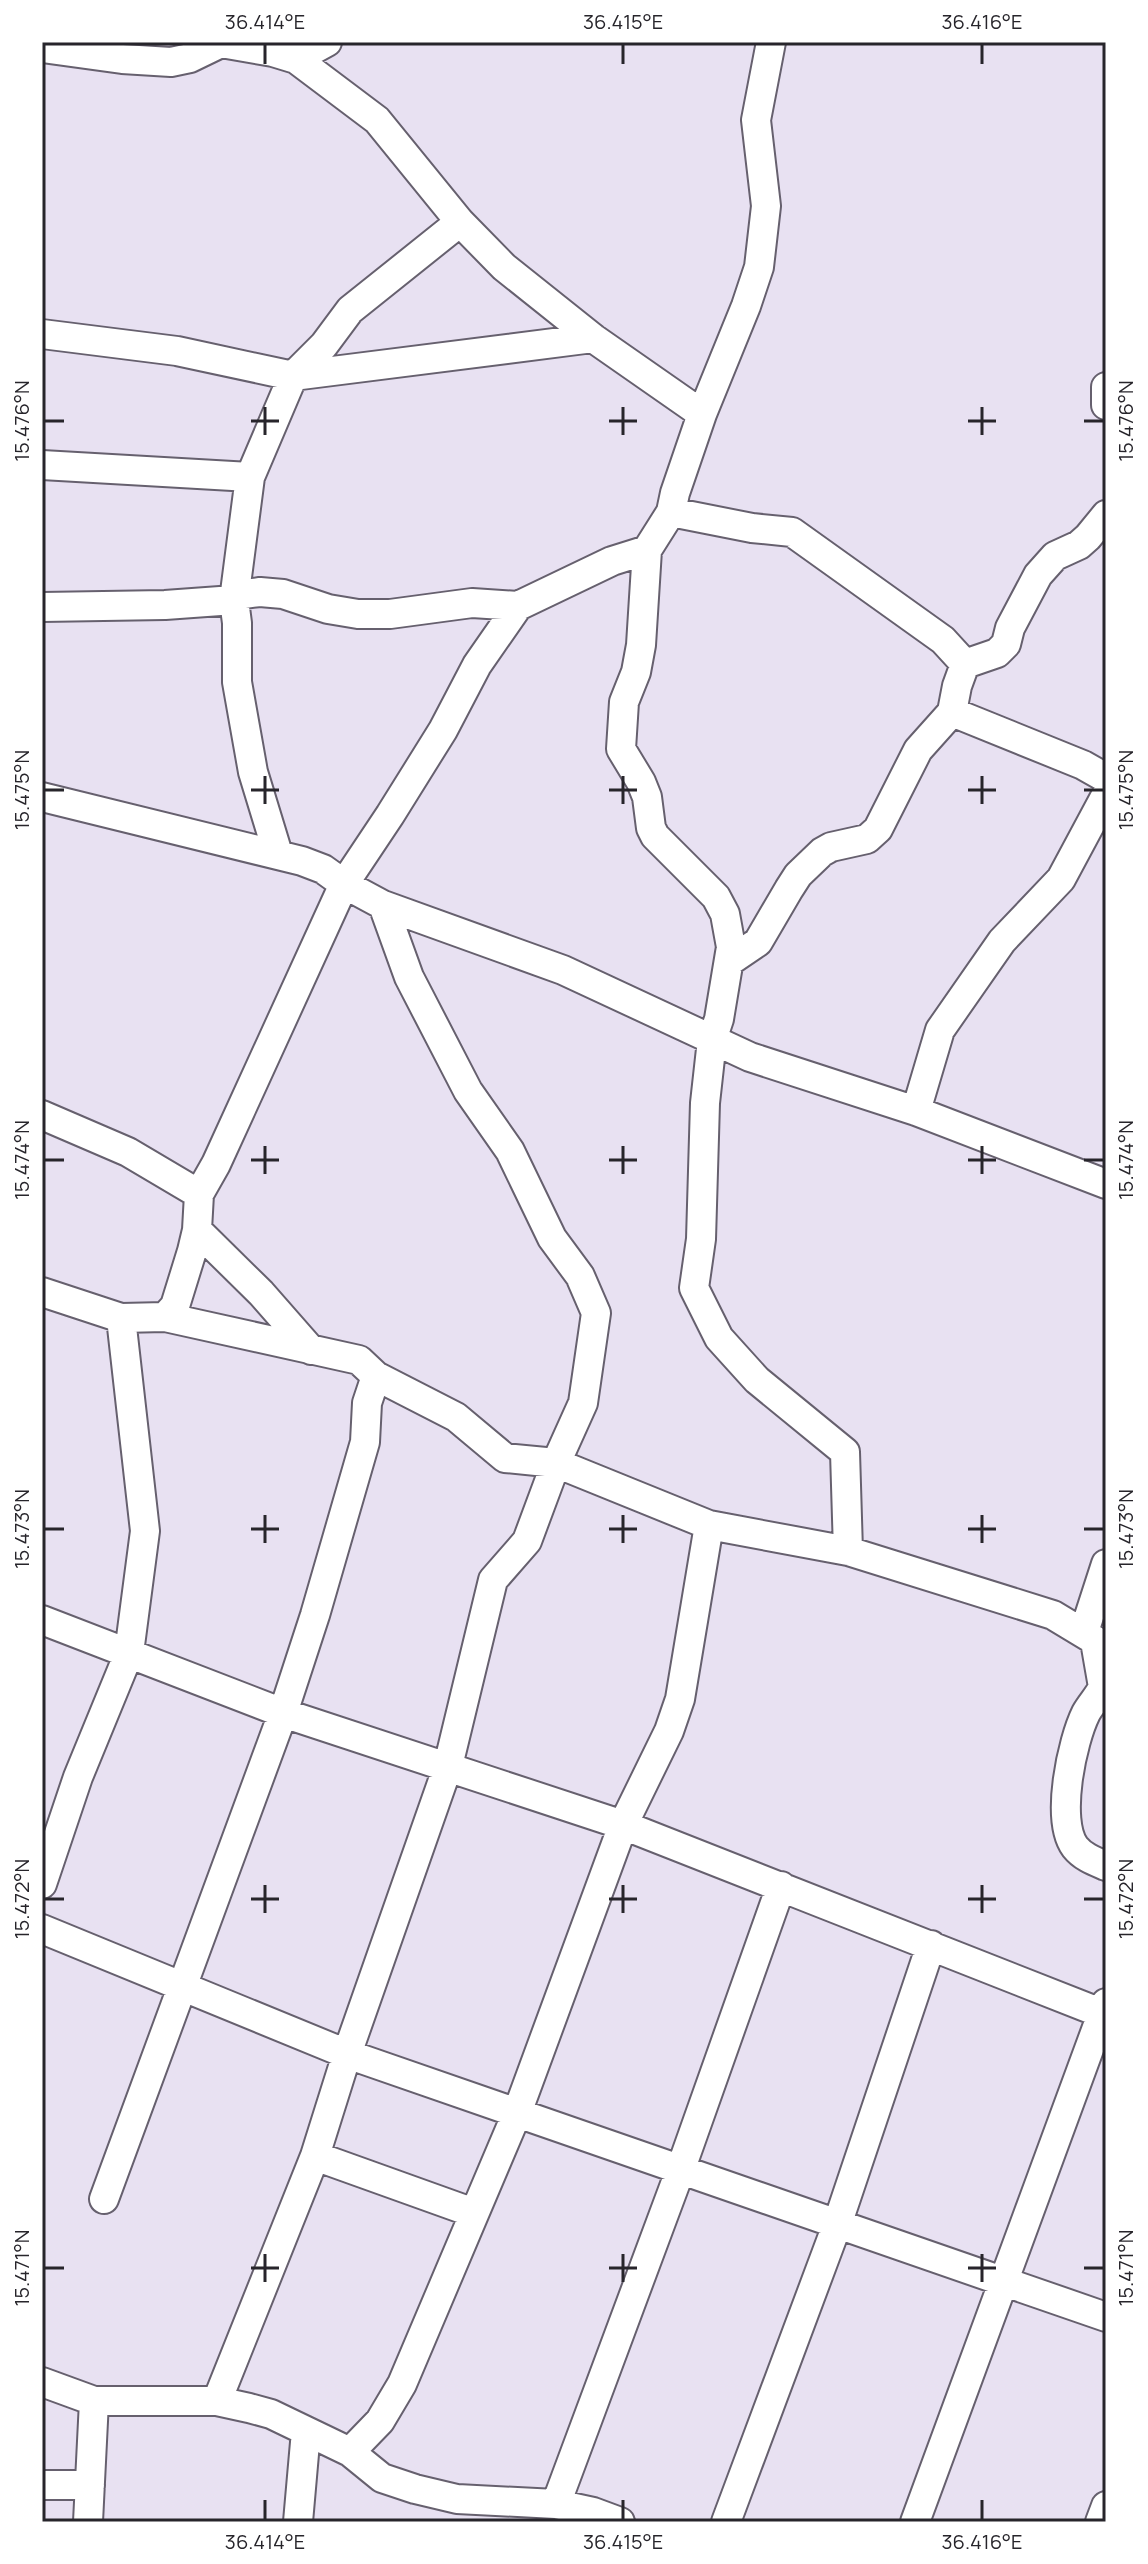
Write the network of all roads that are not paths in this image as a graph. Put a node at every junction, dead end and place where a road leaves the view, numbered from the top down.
1 (327, 42) edge
2 (771, 42) edge
3 (221, 43) edge
4 (42, 48) edge
5 (296, 59) junction
6 (460, 222) junction
7 (42, 334) edge
8 (593, 338) junction
9 (293, 376) junction
10 (1106, 387) edge
11 (1106, 405) edge
12 (702, 414) junction
13 (42, 465) edge
14 (250, 477) junction
15 (671, 512) junction
16 (1106, 515) edge
17 (647, 550) junction
18 (234, 600) junction
19 (518, 606) junction
20 (42, 607) edge
21 (965, 664) junction
22 (952, 712) junction
23 (1106, 778) edge
24 (1106, 795) edge
25 (42, 797) edge
26 (278, 854) junction
27 (344, 884) junction
28 (383, 905) junction
29 (730, 961) junction
30 (712, 1040) junction
31 (916, 1111) junction
32 (42, 1115) edge
33 (1106, 1184) edge
34 (199, 1194) junction
35 (197, 1230) junction
36 (42, 1292) edge
37 (165, 1317) junction
38 (121, 1318) junction
39 (311, 1350) junction
40 (376, 1376) junction
41 (556, 1463) junction
42 (709, 1525) junction
43 (848, 1551) junction
44 (1106, 1564) edge
45 (42, 1620) edge
46 (1095, 1640) edge
47 (129, 1653) junction
48 (283, 1713) junction
49 (448, 1766) junction
50 (623, 1825) junction
51 (1106, 1866) edge
52 (42, 1884) edge
53 (781, 1886) junction
54 (42, 1929) edge
55 (931, 1945) junction
56 (181, 1987) junction
57 (1105, 2010) edge
58 (347, 2054) junction
59 (517, 2113) junction
60 (315, 2156) junction
61 (680, 2171) junction
62 (104, 2199) dead end
63 (474, 2213) junction
64 (837, 2225) junction
65 (1004, 2282) junction
66 (1106, 2317) edge
67 (42, 2382) edge
68 (94, 2401) junction
69 (217, 2401) junction
70 (306, 2431) junction
71 (350, 2452) junction
72 (42, 2485) edge
73 (90, 2485) junction
74 (556, 2504) junction
75 (1106, 2506) edge
76 (88, 2522) edge
77 (298, 2522) edge
78 (620, 2522) edge
79 (726, 2522) edge
80 (915, 2522) edge
81 (1100, 2522) edge

1 - 5 street
2 - 12 street
3 - 4 street
3 - 5 street
5 - 6 street
6 - 8 street
6 - 9 street
7 - 9 street
8 - 9 street
8 - 12 street
9 - 14 street
10 - 11 street
12 - 15 street
13 - 14 street
14 - 18 street
15 - 17 street
15 - 21 street
16 - 21 street
17 - 19 street
17 - 29 street
18 - 19 street
18 - 20 street
18 - 26 street
19 - 27 street
21 - 22 street
22 - 23 street
22 - 29 street
24 - 31 street
25 - 26 street
26 - 27 street
27 - 28 street
27 - 34 street
28 - 30 street
28 - 41 street
29 - 30 street
30 - 31 street
30 - 43 street
31 - 33 street
32 - 34 street
34 - 35 street
35 - 37 street
35 - 39 street
36 - 38 street
37 - 38 street
37 - 39 street
38 - 47 street
39 - 40 street
40 - 41 street
40 - 48 street
41 - 42 street
41 - 49 street
42 - 43 street
42 - 50 street
43 - 46 street
44 - 46 street
45 - 47 street
46 - 51 street
47 - 48 street
47 - 52 street
48 - 49 street
48 - 56 street
49 - 50 street
49 - 58 street
50 - 53 street
50 - 59 street
53 - 55 street
53 - 61 street
54 - 56 street
55 - 57 street
55 - 64 street
56 - 58 street
56 - 62 street
57 - 65 street
58 - 59 street
58 - 60 street
59 - 61 street
59 - 63 street
60 - 63 street
60 - 69 street
61 - 64 street
61 - 74 street
63 - 71 street
64 - 65 street
64 - 79 street
65 - 66 street
65 - 80 street
67 - 68 street
68 - 69 street
68 - 73 street
69 - 70 street
70 - 71 street
70 - 77 street
71 - 74 street
72 - 73 street
73 - 76 street
74 - 78 street
75 - 81 street

